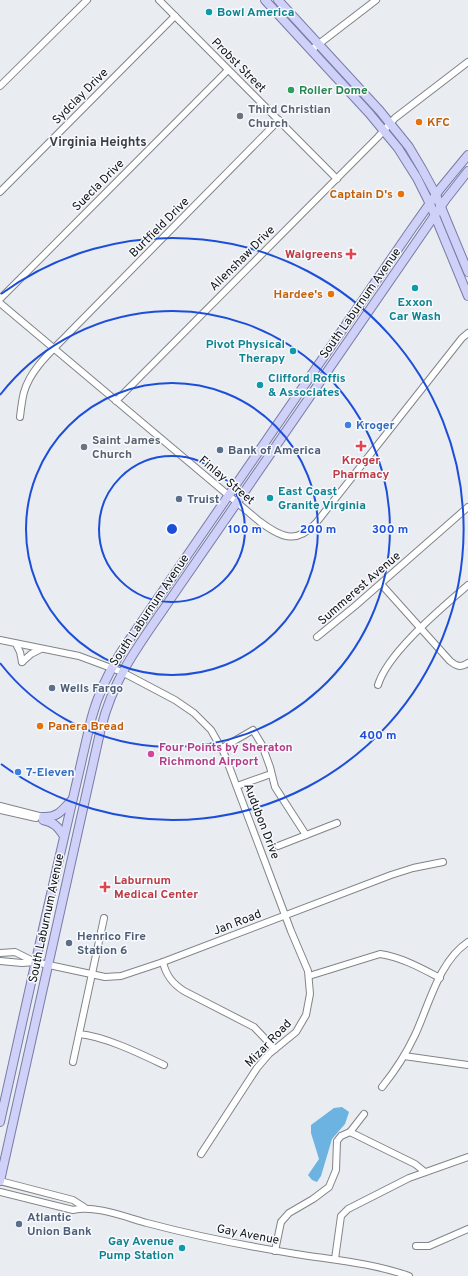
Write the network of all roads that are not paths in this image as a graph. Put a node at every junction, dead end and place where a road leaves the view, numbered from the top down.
1 (87, 0) edge
2 (159, 0) edge
3 (265, 0) edge
4 (278, 0) edge
5 (376, 0) edge
6 (175, 16) junction
7 (319, 44) junction
8 (311, 50) junction
9 (468, 62) edge
10 (228, 70) junction
11 (0, 86) edge
12 (279, 120) junction
13 (390, 122) junction
14 (384, 130) junction
15 (468, 155) edge
16 (468, 171) edge
17 (337, 179) junction
18 (0, 192) edge
19 (436, 195) junction
20 (430, 204) junction
21 (441, 206) junction
22 (434, 215) junction
23 (468, 272) edge
24 (468, 296) edge
25 (0, 299) edge
26 (0, 303) edge
27 (468, 333) edge
28 (54, 349) junction
29 (116, 401) junction
30 (20, 417) dead end
31 (228, 495) junction
32 (236, 502) junction
33 (468, 508) edge
34 (381, 584) junction
35 (468, 585) edge
36 (421, 628) junction
37 (317, 637) dead end
38 (0, 640) edge
39 (16, 644) junction
40 (41, 649) junction
41 (468, 663) edge
42 (112, 669) junction
43 (122, 672) junction
44 (378, 685) dead end
45 (222, 748) junction
46 (271, 774) junction
47 (237, 786) junction
48 (72, 800) junction
49 (0, 806) edge
50 (0, 810) edge
51 (43, 818) junction
52 (337, 823) dead end
53 (306, 835) junction
54 (64, 836) junction
55 (278, 846) dead end
56 (443, 862) dead end
57 (285, 915) junction
58 (104, 918) dead end
59 (468, 942) edge
60 (0, 953) edge
61 (0, 961) edge
62 (35, 962) junction
63 (163, 962) junction
64 (49, 965) junction
65 (92, 974) junction
66 (309, 976) junction
67 (440, 978) junction
68 (79, 1034) junction
69 (275, 1049) junction
70 (404, 1056) junction
71 (73, 1062) dead end
72 (164, 1065) dead end
73 (468, 1065) edge
74 (382, 1087) dead end
75 (364, 1114) dead end
76 (0, 1122) edge
77 (350, 1132) junction
78 (201, 1154) dead end
79 (468, 1157) edge
80 (425, 1172) junction
81 (0, 1181) edge
82 (0, 1192) edge
83 (84, 1207) junction
84 (468, 1229) edge
85 (416, 1246) dead end
86 (275, 1251) junction
87 (335, 1260) junction
88 (409, 1276) edge

1 - 11 street
2 - 6 street, Probst Street
3 - 8 main road
4 - 7 main road
5 - 7 street
6 - 10 street, Probst Street
6 - 18 street, Sydclay Drive
7 - 8 street
7 - 13 main road
8 - 14 main road
9 - 13 street, Allenshaw Drive
10 - 12 street, Probst Street
10 - 25 street, Suecla Drive
12 - 17 street, Probst Street
12 - 28 street, Burtfield Drive
13 - 14 street, Allenshaw Drive
13 - 19 main road
14 - 17 street, Allenshaw Drive
14 - 20 main road
15 - 19 main road, South Laburnum Avenue
16 - 21 main road, South Laburnum Avenue
17 - 29 street, Allenshaw Drive
19 - 20 main road, South Laburnum Avenue
19 - 21 main road
20 - 22 main road
20 - 31 main road, South Laburnum Avenue
21 - 22 main road, South Laburnum Avenue
21 - 23 main road
22 - 24 main road
22 - 32 main road, South Laburnum Avenue
26 - 28 street, Finlay Street
27 - 32 street, Finlay Street
28 - 29 street, Finlay Street
28 - 30 street, Burtfield Drive
29 - 31 street, Finlay Street
31 - 32 street, Finlay Street
31 - 42 main road, South Laburnum Avenue
32 - 43 main road, South Laburnum Avenue
33 - 34 street, Summerest Avenue
34 - 36 street
34 - 37 street, Summerest Avenue
35 - 36 street
36 - 41 street
36 - 44 street
38 - 39 street, Audubon Drive
39 - 40 street, Audubon Drive
39 - 40 street
40 - 42 street, Audubon Drive
42 - 43 street, Audubon Drive
42 - 48 main road, South Laburnum Avenue
43 - 45 street, Audubon Drive
43 - 64 main road, South Laburnum Avenue
45 - 46 street
45 - 47 street, Audubon Drive
46 - 47 street
46 - 53 street
47 - 57 street, Audubon Drive
48 - 51 main road
48 - 54 main road, South Laburnum Avenue
49 - 51 street
50 - 51 street
51 - 54 main road
52 - 53 street
53 - 55 street
54 - 62 main road, South Laburnum Avenue
56 - 57 street, Jan Road
57 - 63 street, Jan Road
57 - 66 street, Mizar Road
58 - 65 street
59 - 67 street
60 - 62 street
61 - 62 street
62 - 64 street, Jan Road
62 - 76 main road, South Laburnum Avenue
63 - 65 street, Jan Road
63 - 69 street
64 - 65 street, Jan Road
64 - 81 main road, South Laburnum Avenue
65 - 68 street
66 - 67 street
66 - 69 street, Mizar Road
67 - 70 street
68 - 71 street
68 - 72 street
69 - 78 street, Mizar Road
70 - 73 street
70 - 74 street
75 - 77 street
77 - 80 street
77 - 86 street
79 - 80 street
80 - 87 street
81 - 83 street, Gay Avenue
82 - 83 street, Gay Avenue
83 - 86 street, Gay Avenue
84 - 85 street
86 - 87 street, Gay Avenue
87 - 88 street, Gay Avenue

